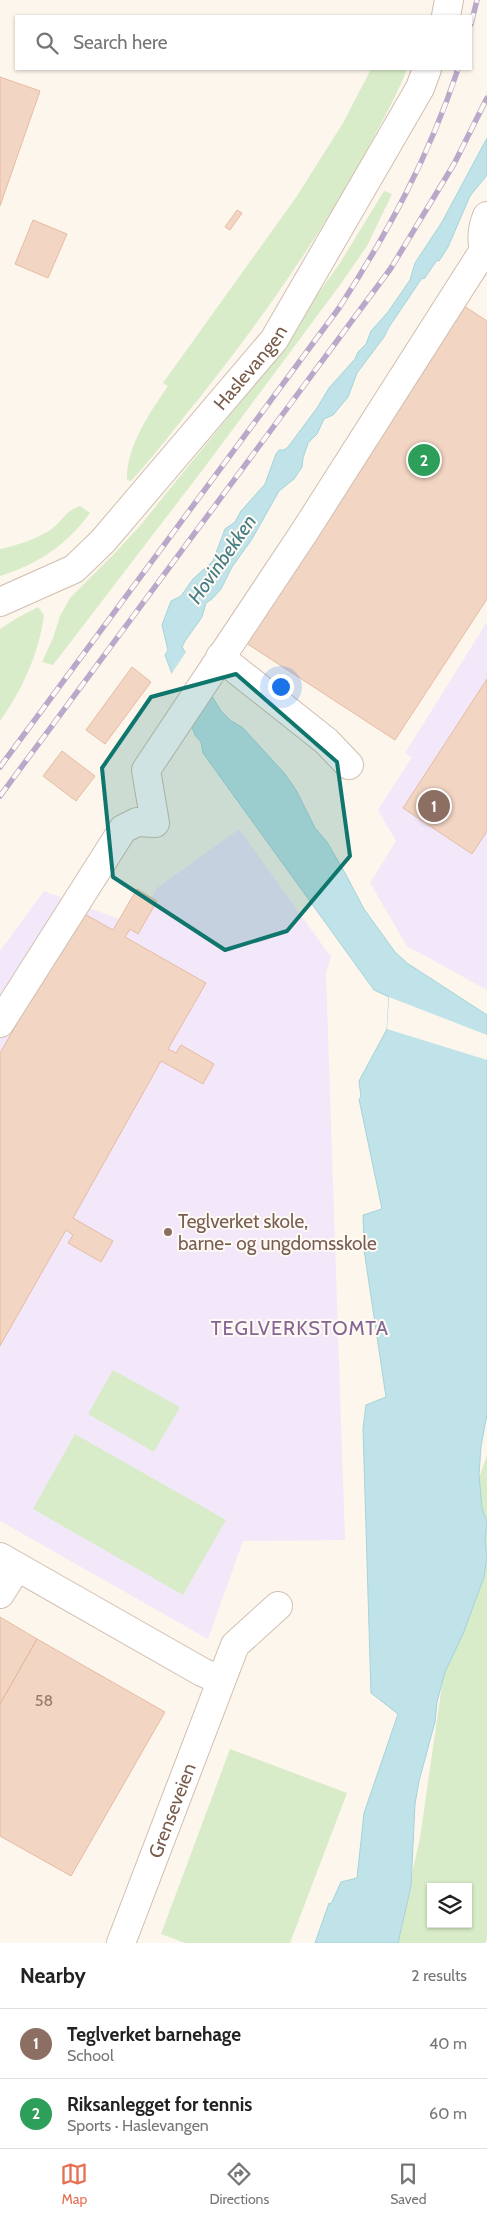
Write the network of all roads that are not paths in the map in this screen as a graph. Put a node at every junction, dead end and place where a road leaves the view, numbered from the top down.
1 (449, 0) edge
2 (446, 15) edge
3 (427, 70) edge
4 (487, 216) edge
5 (486, 253) edge
6 (0, 602) edge
7 (220, 657) junction
8 (349, 764) dead end
9 (0, 1023) edge
10 (8, 1562) edge
11 (0, 1594) edge
12 (278, 1606) dead end
13 (220, 1680) junction
14 (120, 1942) edge

1 - 2 street
3 - 6 street, Haslevangen
4 - 5 street
5 - 7 street
7 - 8 street
7 - 9 street
10 - 11 street
10 - 13 street
12 - 13 street, Grenseveien
13 - 14 street, Grenseveien

